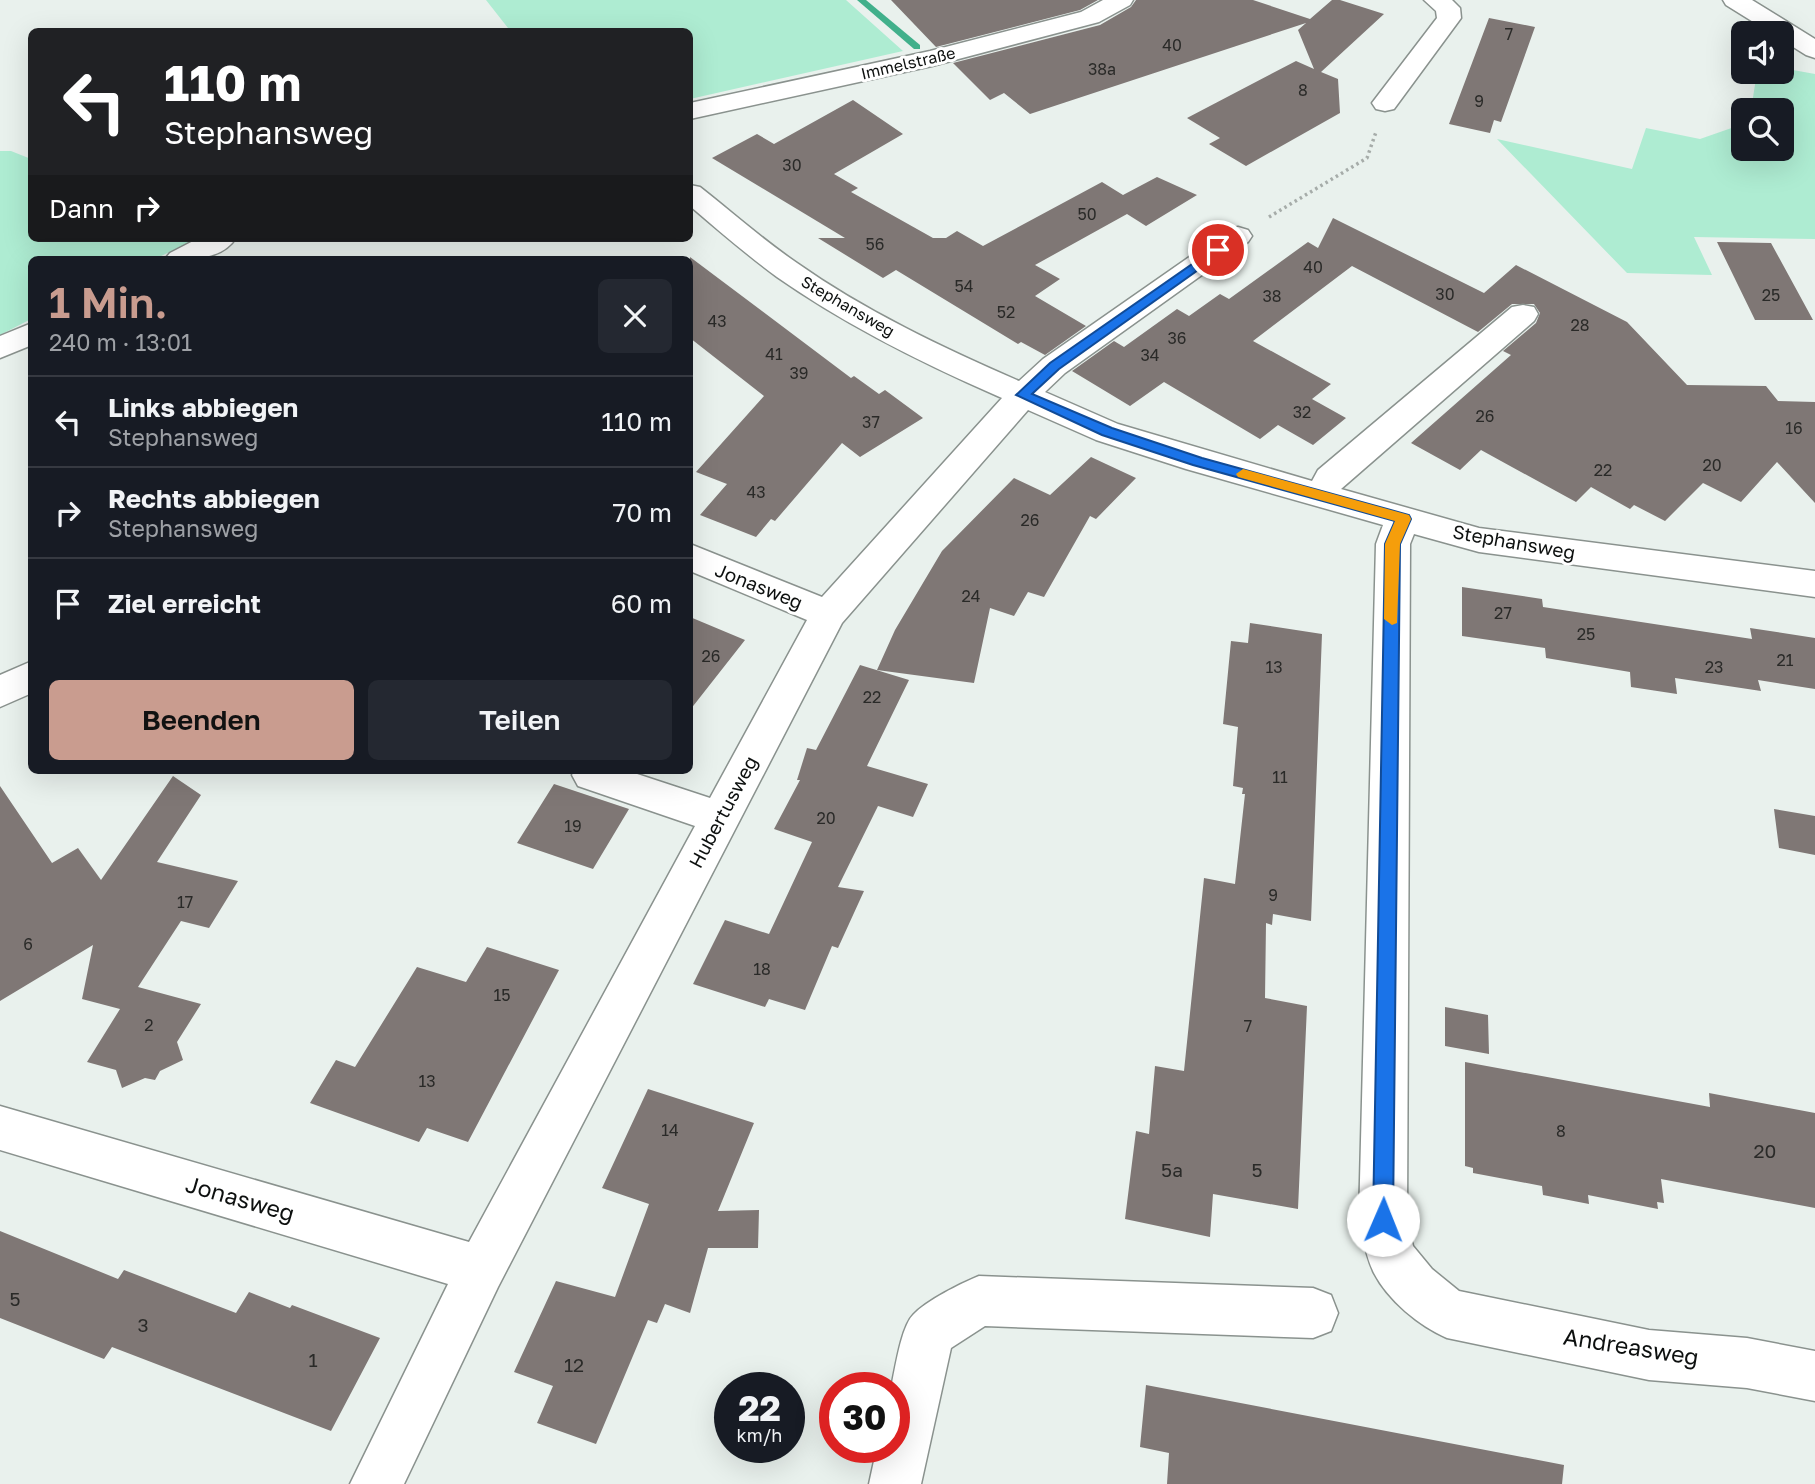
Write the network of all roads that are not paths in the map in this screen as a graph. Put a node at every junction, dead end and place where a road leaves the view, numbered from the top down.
1 (1121, 0) edge
2 (1436, 0) edge
3 (1735, 0) edge
4 (1815, 50) edge
5 (1385, 103) road end
6 (693, 110) edge
7 (693, 194) edge
8 (1238, 236) road end
9 (214, 242) edge
10 (186, 256) edge
11 (1523, 314) dead end
12 (28, 335) edge
13 (0, 348) edge
14 (1023, 395) junction
15 (1321, 495) junction
16 (1404, 519) junction
17 (693, 558) edge
18 (1815, 584) edge
19 (828, 614) junction
20 (28, 677) edge
21 (0, 692) edge
22 (592, 775) dead end
23 (720, 818) junction
24 (0, 1128) edge
25 (481, 1270) junction
26 (1313, 1313) dead end
27 (1815, 1376) edge
28 (376, 1484) edge
29 (895, 1484) edge

1 - 6 street, Immelstraße
2 - 5 street
3 - 4 street
7 - 14 street, Stephansweg
8 - 14 street
9 - 10 street
11 - 15 street
12 - 13 street
14 - 15 street, Stephansweg
14 - 19 street, Hubertusweg
15 - 16 street, Stephansweg
16 - 18 street, Stephansweg
16 - 27 street, Andreasweg
17 - 19 street, Jonasweg
19 - 23 street, Hubertusweg
20 - 21 street
22 - 23 street
23 - 25 street, Hubertusweg
24 - 25 street, Jonasweg
25 - 28 street, Hubertusweg
26 - 29 street

